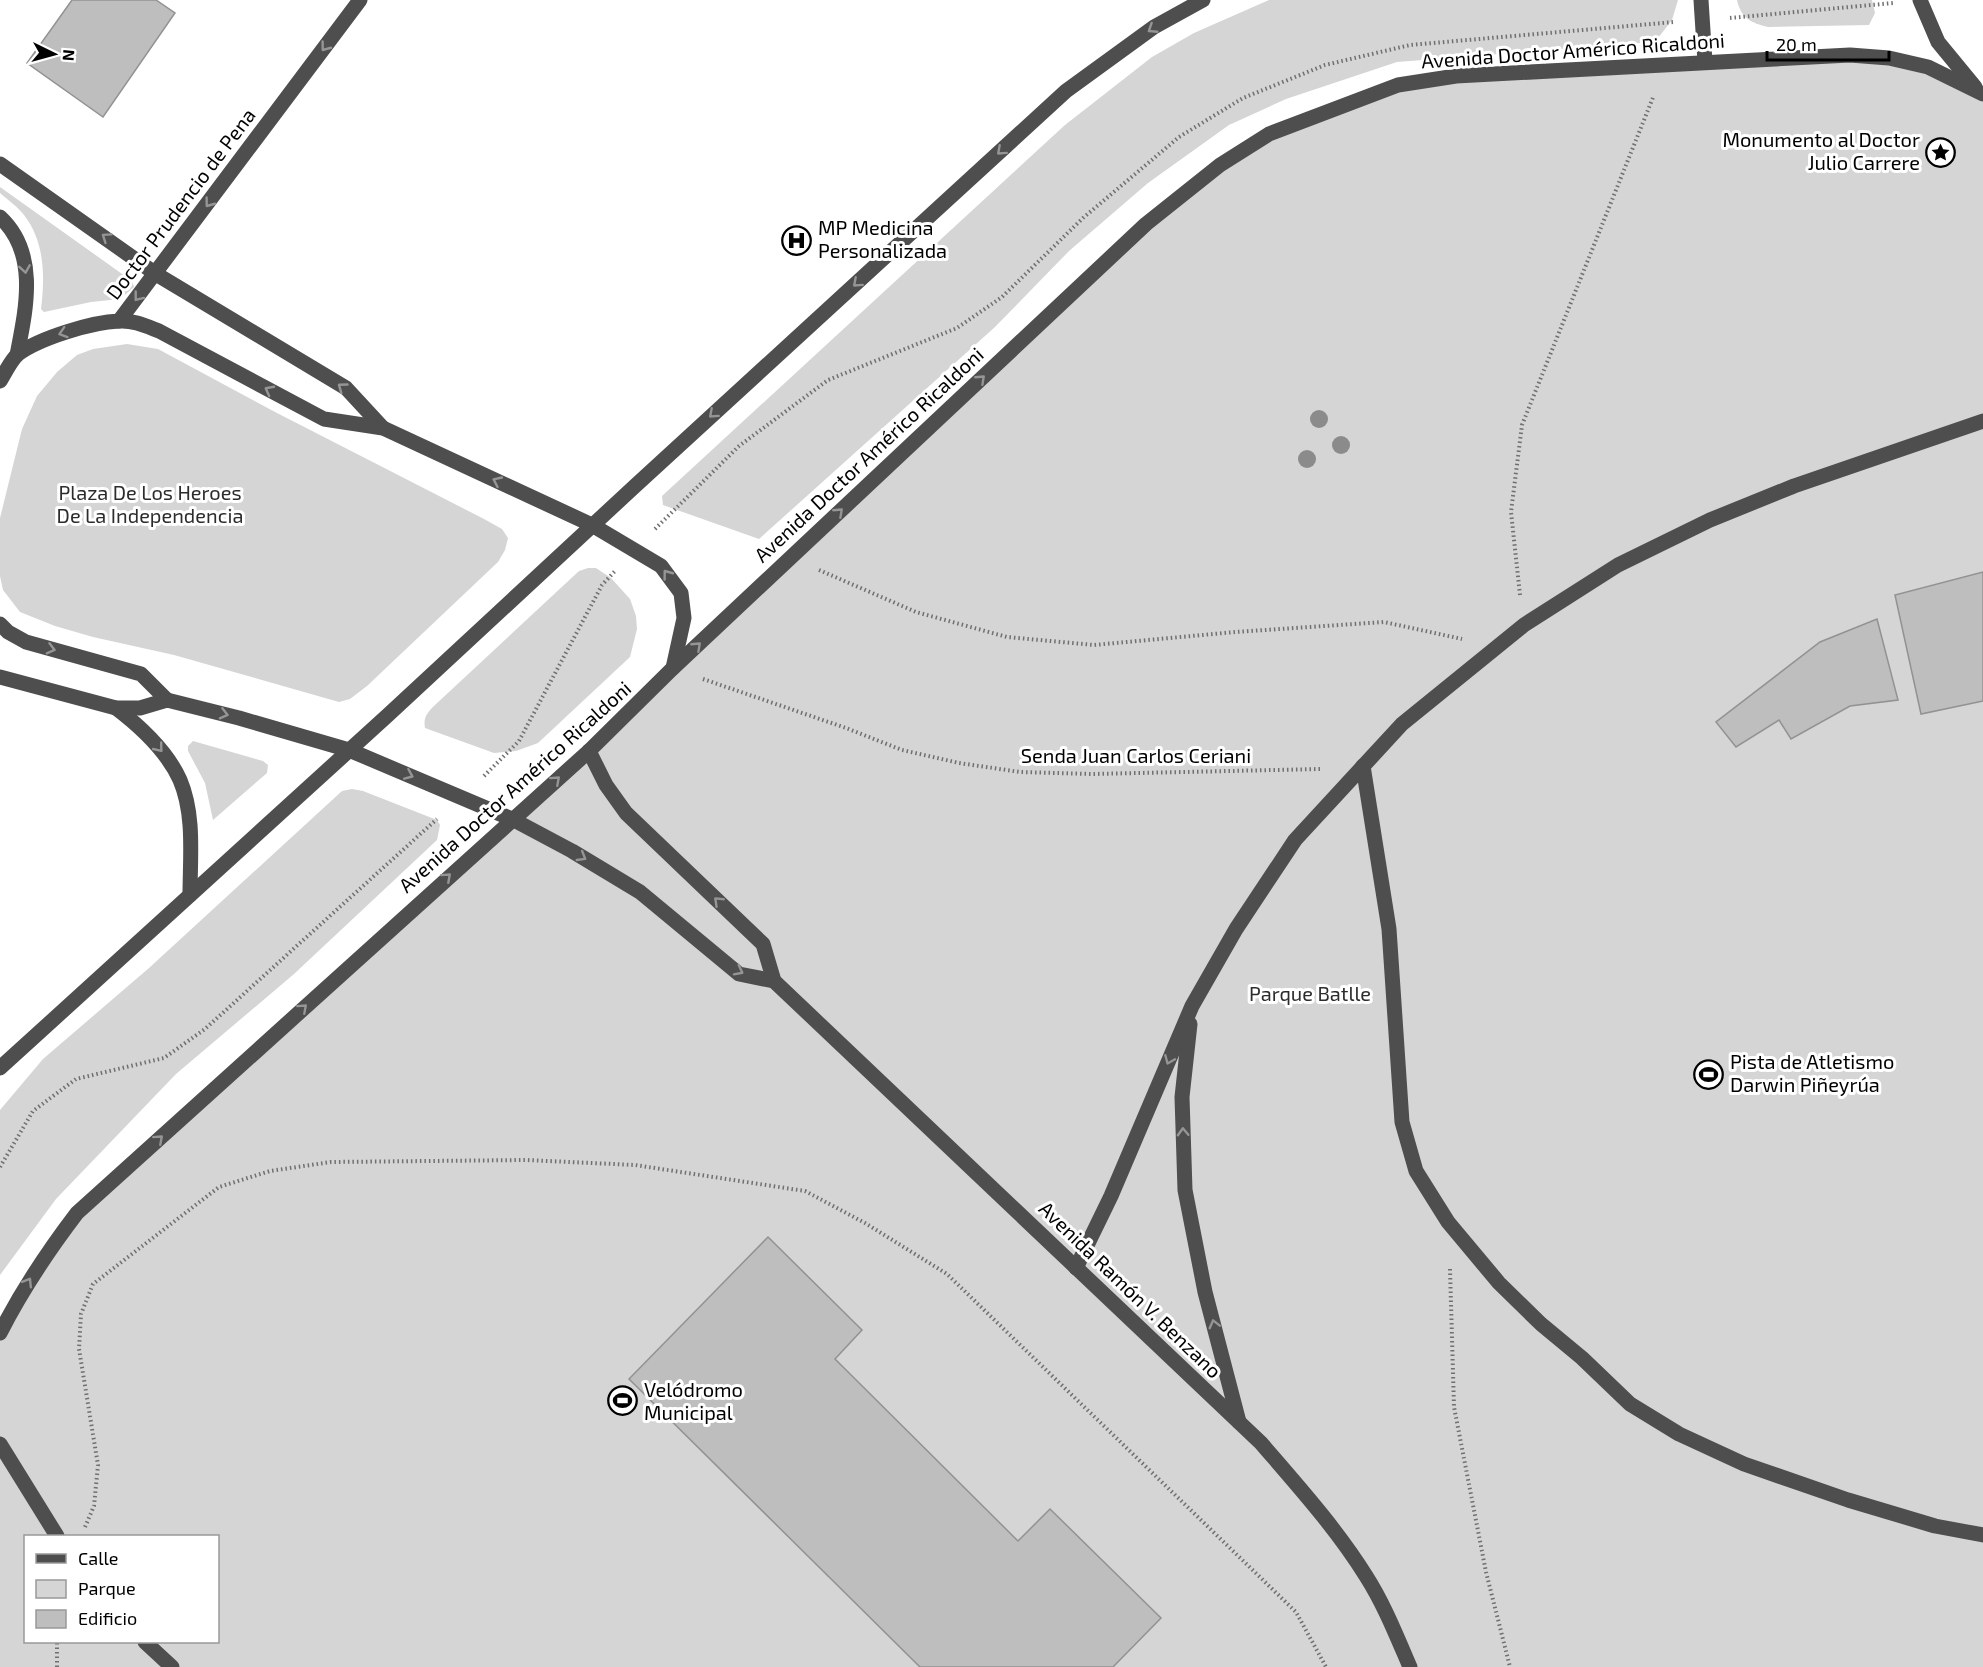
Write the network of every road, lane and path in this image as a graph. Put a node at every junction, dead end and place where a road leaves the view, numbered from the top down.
1 (360, 0) edge
2 (1203, 0) edge
3 (1701, 0) edge
4 (1920, 0) edge
5 (1705, 62) junction
6 (1666, 64) junction
7 (1982, 95) edge
8 (0, 164) edge
9 (0, 217) edge
10 (156, 274) junction
11 (120, 321) junction
12 (17, 355) junction
13 (0, 381) edge
14 (1983, 421) edge
15 (383, 428) junction
16 (592, 525) junction
17 (791, 558) junction
18 (0, 624) edge
19 (1524, 625) junction
20 (1497, 646) junction
21 (673, 668) junction
22 (0, 677) edge
23 (167, 700) junction
24 (116, 708) junction
25 (349, 750) junction
26 (589, 751) junction
27 (1363, 766) junction
28 (512, 819) junction
29 (190, 895) junction
30 (774, 981) junction
31 (1192, 1006) junction
32 (0, 1068) edge
33 (1448, 1222) junction
34 (1076, 1268) junction
35 (0, 1334) edge
36 (1239, 1422) junction
37 (0, 1443) edge
38 (56, 1535) edge
39 (82, 1535) edge
40 (1983, 1535) edge
41 (57, 1643) edge
42 (147, 1643) edge
43 (57, 1667) edge
44 (172, 1667) edge
45 (1326, 1667) edge
46 (1410, 1667) edge
47 (1510, 1667) edge

1 -> 10 street, Doctor Prudencio de Pena
2 -> 16 street
3 - 5 street
4 - 7 street
5 - 6 street, Avenida Doctor Américo Ricaldoni
5 - 7 street, Avenida Doctor Américo Ricaldoni
17 -> 6 street, Avenida Doctor Américo Ricaldoni
6 - 19 path
10 -> 8 street
9 -> 12 street
10 -> 11 street, Doctor Prudencio de Pena
15 -> 10 street
11 -> 12 street, Doctor Prudencio de Pena
15 -> 11 street
12 - 13 street, Doctor Prudencio de Pena
14 - 19 street
16 -> 15 street
21 -> 16 street
16 - 25 street
17 - 20 path
21 -> 17 street, Avenida Doctor Américo Ricaldoni
18 -> 23 street
19 - 20 street
20 - 27 street
21 - 26 street, Avenida Doctor Américo Ricaldoni
21 - 27 path, Senda Juan Carlos Ceriani
22 - 24 street
23 - 24 street
23 -> 25 street
24 -> 29 street
25 -> 28 street
25 - 29 street
28 -> 26 street, Avenida Doctor Américo Ricaldoni
30 -> 26 street, Avenida Ramón V. Benzano
27 - 31 street
27 - 33 street
28 -> 30 street
35 -> 28 street, Avenida Doctor Américo Ricaldoni
29 - 32 street
30 - 34 street, Avenida Ramón V. Benzano
31 -> 34 street
36 -> 31 street
33 - 40 street
33 - 47 path
34 - 36 street, Avenida Ramón V. Benzano
36 - 46 street, Avenida Ramón V. Benzano
37 - 38 street
39 - 45 path
41 - 43 path
42 - 44 street

